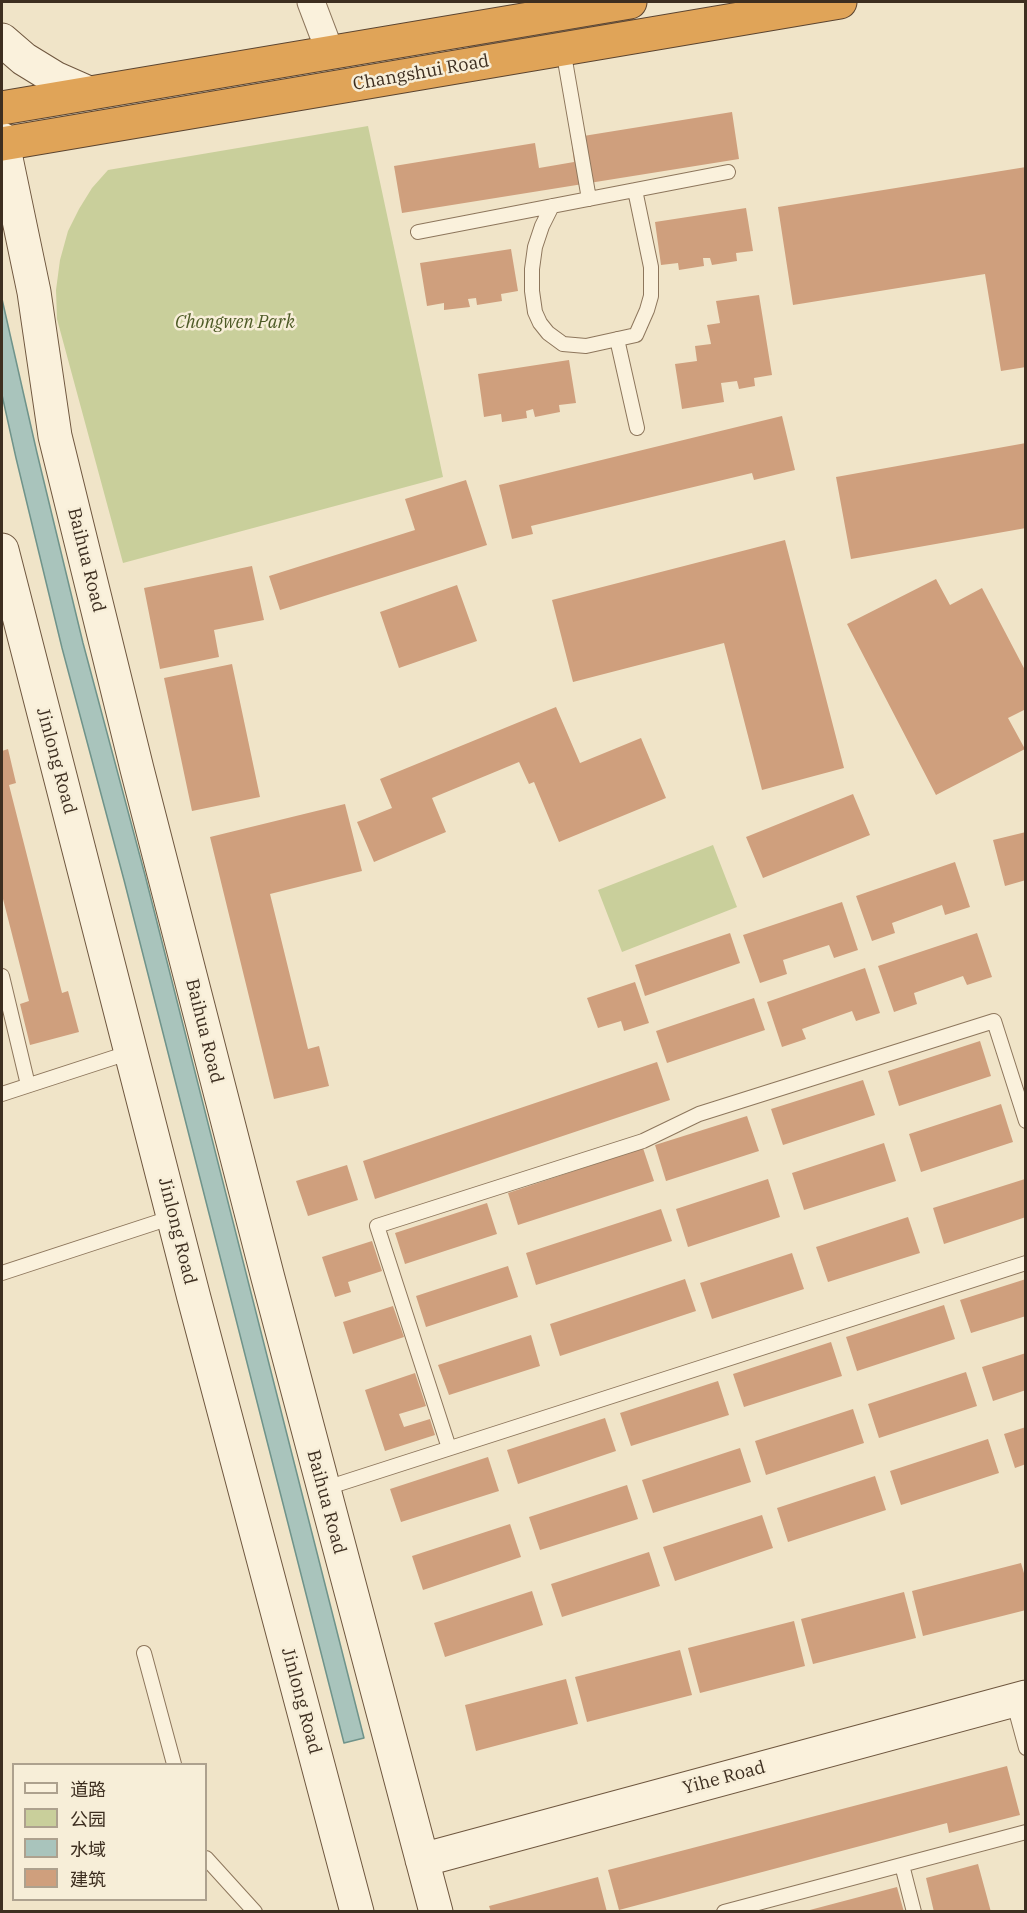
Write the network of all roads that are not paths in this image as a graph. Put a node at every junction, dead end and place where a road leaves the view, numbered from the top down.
1 (311, 2) edge
2 (624, 2) edge
3 (840, 2) edge
4 (2, 40) edge
5 (563, 49) junction
6 (330, 52) junction
7 (89, 93) junction
8 (2, 108) edge
9 (2, 143) edge
10 (728, 172) dead end
11 (635, 190) junction
12 (589, 199) junction
13 (552, 206) junction
14 (418, 232) dead end
15 (616, 339) junction
16 (636, 428) dead end
17 (2, 550) edge
18 (2, 976) edge
19 (131, 1052) junction
20 (28, 1085) junction
21 (2, 1094) edge
22 (1026, 1121) edge
23 (173, 1217) junction
24 (1026, 1263) edge
25 (2, 1272) edge
26 (449, 1449) junction
27 (323, 1489) junction
28 (144, 1653) dead end
29 (1019, 1698) edge
30 (1026, 1748) edge
31 (174, 1763) edge
32 (1026, 1832) edge
33 (207, 1859) edge
34 (422, 1860) junction
35 (902, 1864) junction
36 (765, 1906) edge
37 (255, 1911) edge
38 (357, 1911) edge
39 (436, 1911) edge
40 (724, 1911) edge
41 (914, 1911) edge

1 - 6 street
2 - 6 highway, Changshui Road
3 - 5 highway, Changshui Road
4 - 7 main road
5 - 9 highway, Changshui Road
5 - 12 lane
6 - 7 highway, Changshui Road
7 - 8 highway, Changshui Road
9 - 27 main road, Baihua Road
10 - 11 lane
11 - 12 lane
11 - 15 lane
12 - 13 lane
13 - 14 lane
13 - 15 lane
15 - 16 lane
17 - 19 main road, Jinlong Road
18 - 20 lane
19 - 20 lane
19 - 23 main road, Jinlong Road
20 - 21 lane
22 - 26 lane
23 - 25 lane
23 - 38 main road, Jinlong Road
24 - 26 lane
26 - 27 lane
27 - 34 main road, Baihua Road
28 - 31 lane
29 - 30 lane
29 - 34 main road, Yihe Road
32 - 35 lane
33 - 37 lane
34 - 39 main road, Baihua Road
35 - 36 lane
35 - 41 lane
36 - 40 lane

